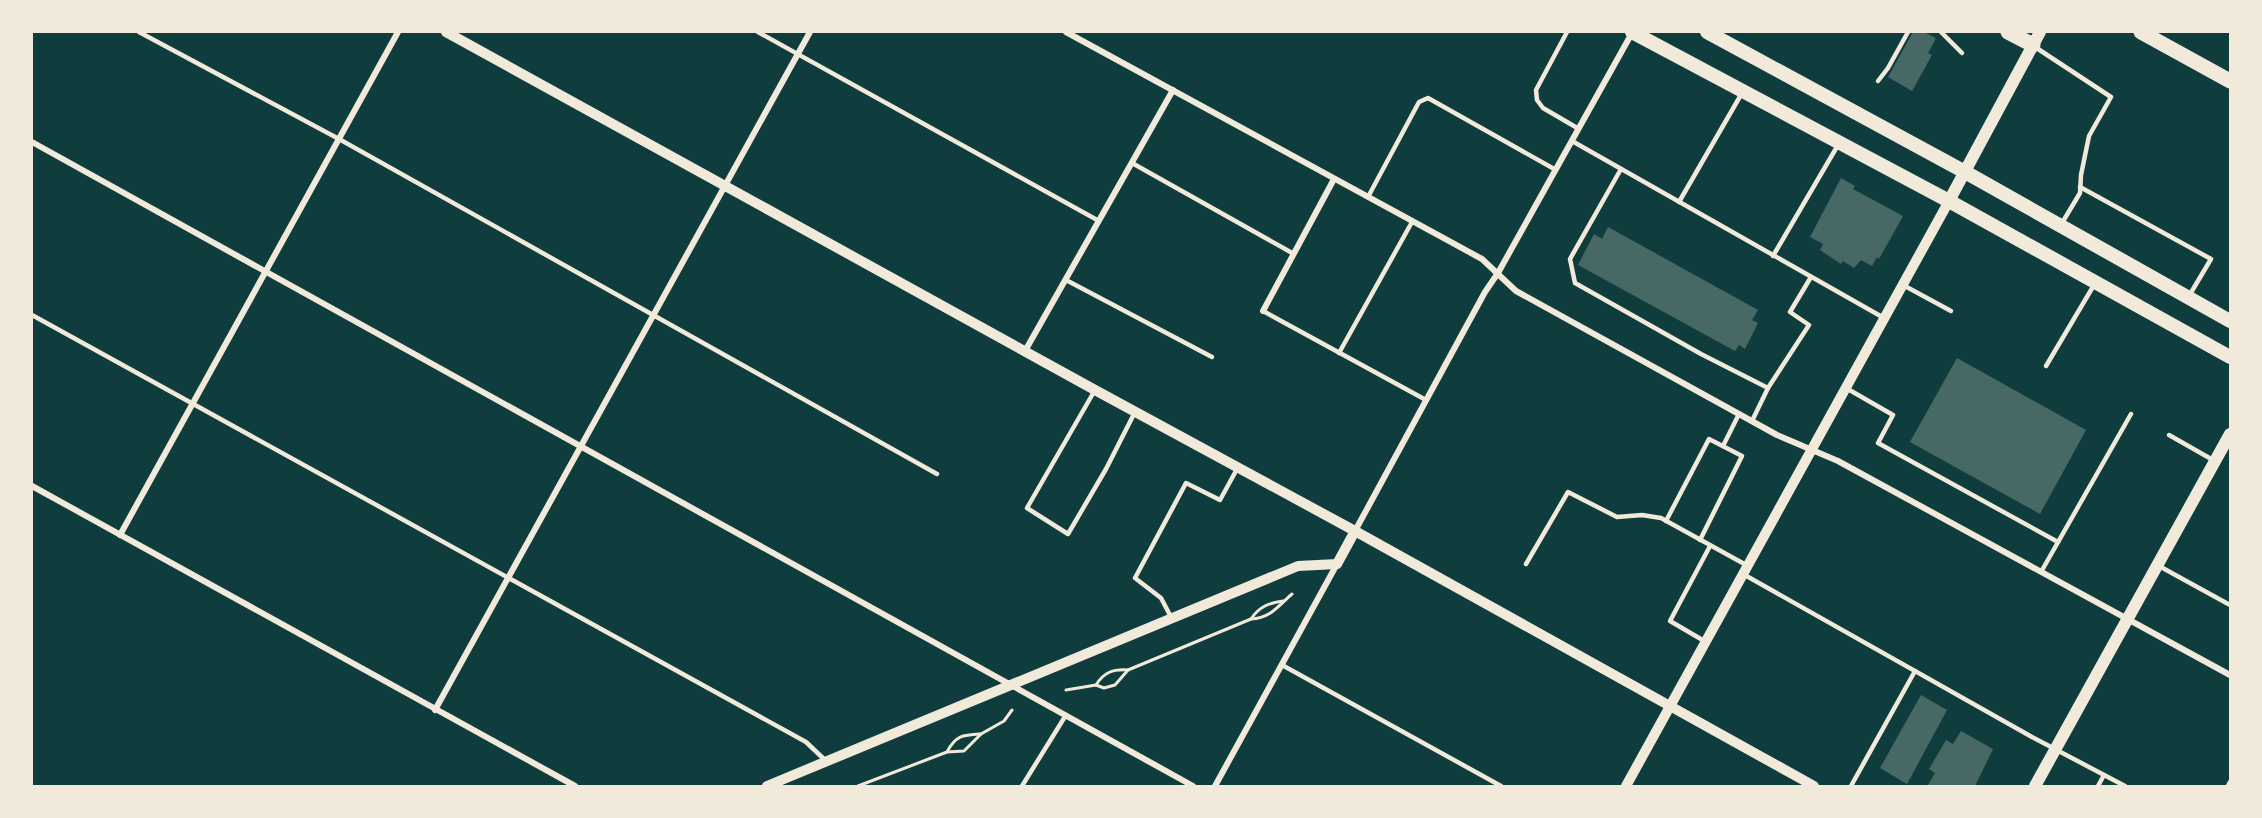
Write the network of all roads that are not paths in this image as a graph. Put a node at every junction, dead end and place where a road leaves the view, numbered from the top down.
1 (139, 32) edge
2 (398, 32) edge
3 (446, 32) edge
4 (758, 32) edge
5 (810, 32) edge
6 (1066, 32) edge
7 (1568, 32) edge
8 (1633, 32) edge
9 (1707, 32) edge
10 (1908, 32) edge
11 (1941, 32) edge
12 (2008, 32) edge
13 (2040, 32) edge
14 (2141, 32) edge
15 (2033, 45) junction
16 (798, 53) junction
17 (1962, 53) dead end
18 (1878, 81) dead end
19 (2230, 81) edge
20 (1173, 90) junction
21 (1743, 92) junction
22 (1579, 129) junction
23 (339, 139) junction
24 (1572, 141) junction
25 (32, 142) edge
26 (1839, 143) junction
27 (1132, 163) junction
28 (1556, 170) junction
29 (1621, 170) junction
30 (1965, 172) junction
31 (1334, 179) junction
32 (725, 186) junction
33 (2080, 187) junction
34 (1368, 197) junction
35 (1949, 201) junction
36 (1679, 202) junction
37 (1099, 221) junction
38 (1412, 222) junction
39 (2061, 225) junction
40 (1294, 254) junction
41 (1773, 256) junction
42 (265, 273) junction
43 (1498, 273) junction
44 (1811, 277) junction
45 (1066, 280) junction
46 (2095, 282) junction
47 (1903, 285) junction
48 (2188, 297) junction
49 (1263, 311) joint
50 (1951, 311) dead end
51 (32, 315) edge
52 (653, 315) junction
53 (1884, 318) junction
54 (2230, 321) edge
55 (1025, 351) junction
56 (1338, 353) junction
57 (1212, 357) dead end
58 (2230, 357) edge
59 (2046, 366) dead end
60 (1768, 388) junction
61 (1846, 388) junction
62 (1095, 390) junction
63 (1426, 400) junction
64 (193, 404) junction
65 (1135, 412) junction
66 (1739, 414) junction
67 (2131, 414) dead end
68 (1752, 421) junction
69 (2230, 434) edge
70 (2169, 435) dead end
71 (1723, 446) junction
72 (580, 447) junction
73 (1812, 450) junction
74 (2216, 461) junction
75 (1238, 468) junction
76 (938, 474) dead end
77 (32, 486) edge
78 (1666, 521) junction
79 (1355, 531) junction
80 (120, 535) junction
81 (1700, 540) junction
82 (2058, 542) junction
83 (1710, 546) junction
84 (1337, 564) junction
85 (1526, 564) dead end
86 (2158, 566) junction
87 (1746, 570) junction
88 (2041, 572) junction
89 (508, 578) junction
90 (2230, 605) edge
91 (2129, 618) junction
92 (1172, 619) junction
93 (1706, 642) junction
94 (1282, 665) junction
95 (1915, 671) junction
96 (2230, 675) edge
97 (1012, 685) junction
98 (1670, 708) junction
99 (435, 710) junction
100 (1066, 715) junction
101 (2056, 750) junction
102 (827, 762) junction
103 (2104, 775) junction
104 (575, 786) edge
105 (767, 786) edge
106 (1022, 786) edge
107 (1193, 786) edge
108 (1215, 786) edge
109 (1501, 786) edge
110 (1626, 786) edge
111 (1814, 786) edge
112 (1851, 786) edge
113 (2035, 786) edge
114 (2098, 786) edge
115 (2125, 786) edge

1 - 23 lane
2 - 23 street
3 - 32 street
4 - 16 lane
5 - 16 street
6 - 20 street
7 - 22 lane
8 - 21 main road
8 - 22 street
9 - 30 main road
10 - 18 lane
11 - 17 lane
12 - 15 highway
13 - 15 main road
14 - 19 highway
15 - 30 main road
15 - 33 lane
16 - 32 street
16 - 37 lane
20 - 27 street
20 - 31 street
21 - 26 main road
21 - 36 lane
22 - 24 street
23 - 42 street
23 - 52 lane
24 - 28 street
24 - 29 lane
25 - 42 street
26 - 35 main road
26 - 41 lane
27 - 37 street
27 - 40 lane
28 - 34 lane
28 - 43 street
29 - 36 lane
29 - 60 lane
30 - 35 main road
30 - 39 main road
31 - 34 street
31 - 40 street
32 - 52 street
32 - 55 street
33 - 39 lane
33 - 48 lane
34 - 38 street
35 - 46 main road
35 - 47 street
36 - 41 lane
37 - 45 street
38 - 43 street
38 - 56 lane
39 - 48 main road
40 - 49 street
41 - 44 lane
42 - 64 street
42 - 72 street
43 - 63 street
43 - 66 street
44 - 53 lane
44 - 60 lane
45 - 55 street
45 - 57 lane
46 - 58 main road
46 - 59 lane
47 - 50 lane
47 - 53 street
48 - 54 main road
49 - 56 lane
51 - 64 lane
52 - 72 street
52 - 76 lane
53 - 61 street
55 - 62 street
56 - 63 lane
60 - 68 lane
61 - 73 street
61 - 82 lane
62 - 65 street
62 - 65 lane
63 - 79 street
64 - 80 street
64 - 89 lane
65 - 75 street
66 - 68 street
66 - 71 lane
67 - 82 lane
68 - 73 street
69 - 74 main road
70 - 74 lane
71 - 78 lane
71 - 81 lane
72 - 89 street
72 - 97 street
73 - 87 street
73 - 88 street
74 - 86 main road
75 - 79 street
75 - 92 lane
77 - 80 street
78 - 81 lane
78 - 85 lane
79 - 84 street
79 - 98 street
80 - 99 street
81 - 83 lane
82 - 88 lane
83 - 87 lane
83 - 93 lane
84 - 92 street
84 - 94 street
86 - 90 lane
86 - 91 main road
87 - 93 street
87 - 95 lane
88 - 91 street
89 - 99 street
89 - 102 lane
91 - 96 street
91 - 101 main road
92 - 97 street
93 - 98 street
94 - 108 street
94 - 109 lane
95 - 101 lane
95 - 112 lane
97 - 100 street
97 - 102 street
98 - 110 street
98 - 111 street
99 - 104 street
100 - 106 lane
100 - 107 street
101 - 103 lane
101 - 113 main road
102 - 105 street
103 - 114 lane
103 - 115 lane

